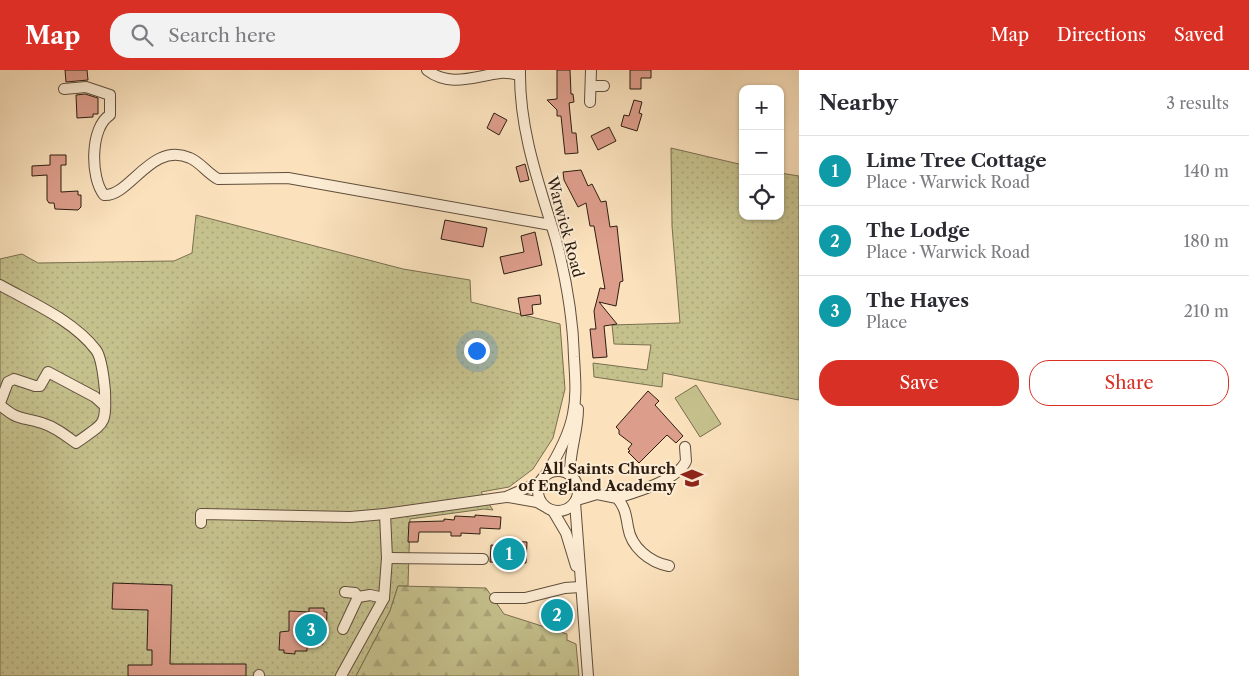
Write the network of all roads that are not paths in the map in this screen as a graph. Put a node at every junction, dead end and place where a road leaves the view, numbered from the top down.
1 (427, 70) edge
2 (591, 70) edge
3 (520, 72) edge
4 (591, 86) junction
5 (604, 86) dead end
6 (64, 89) dead end
7 (590, 102) dead end
8 (551, 225) junction
9 (0, 285) edge
10 (575, 393) junction
11 (0, 404) edge
12 (105, 406) junction
13 (685, 447) dead end
14 (573, 478) junction
15 (543, 479) junction
16 (597, 494) junction
17 (506, 497) junction
18 (617, 498) junction
19 (576, 501) junction
20 (549, 509) junction
21 (385, 514) junction
22 (201, 523) dead end
23 (387, 558) junction
24 (483, 559) dead end
25 (669, 566) dead end
26 (580, 583) junction
27 (345, 592) dead end
28 (358, 597) junction
29 (384, 598) junction
30 (495, 598) dead end
31 (343, 629) dead end
32 (341, 676) edge
33 (588, 676) edge

1 - 3 street
2 - 4 street
3 - 8 street, Warwick Road
4 - 5 street
4 - 7 street
6 - 8 street
8 - 10 street, Warwick Road
9 - 12 street
10 - 14 street, Warwick Road
10 - 15 street, Warwick Road
11 - 12 street
11 - 12 street
13 - 18 street
14 - 15 street
14 - 16 street
14 - 19 street
15 - 17 street
15 - 20 street
16 - 18 street
16 - 19 street
17 - 20 street
17 - 21 street
18 - 25 street
19 - 20 street
19 - 26 street
20 - 26 street
21 - 22 street
21 - 23 street
23 - 24 street
23 - 29 street
26 - 30 street
26 - 33 street
27 - 28 street
28 - 29 street
28 - 31 street
29 - 32 street

